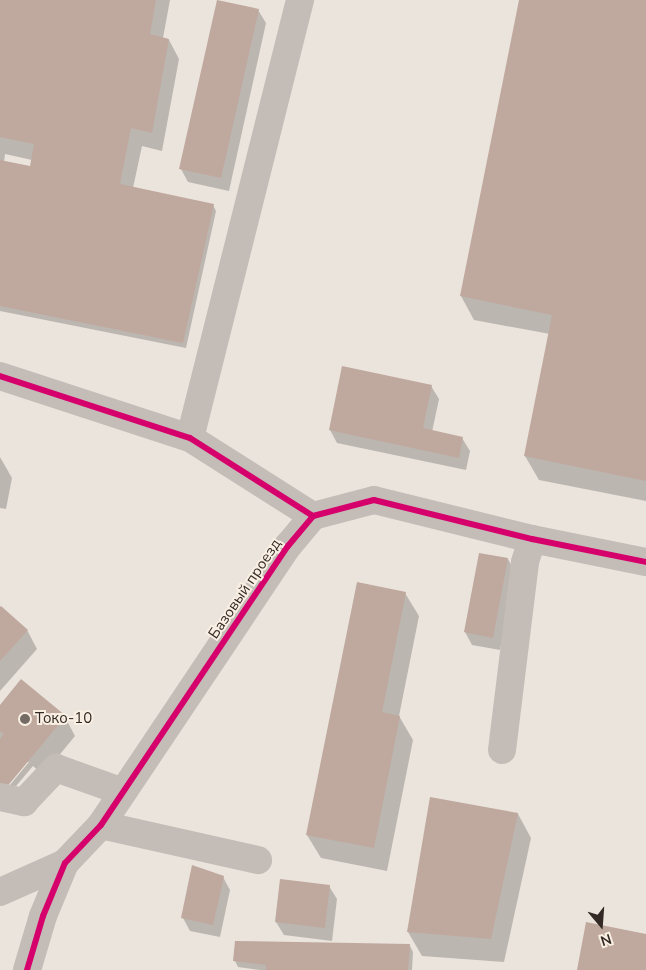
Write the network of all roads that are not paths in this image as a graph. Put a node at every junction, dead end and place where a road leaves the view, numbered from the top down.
1 (293, 2) edge
2 (0, 376) edge
3 (190, 438) junction
4 (313, 516) junction
5 (532, 539) junction
6 (646, 562) edge
7 (502, 750) dead end
8 (123, 792) junction
9 (0, 797) edge
10 (101, 825) junction
11 (258, 860) dead end
12 (66, 863) junction
13 (0, 892) edge
14 (27, 970) edge

1 - 3 street
2 - 3 street
3 - 4 street
4 - 5 street
4 - 8 street, Базовый проезд
5 - 6 street
5 - 7 street
8 - 9 street
8 - 10 street, Базовый проезд
10 - 11 street
10 - 12 street, Базовый проезд
12 - 13 street, Базовый проезд
12 - 14 street, Базовый проезд

